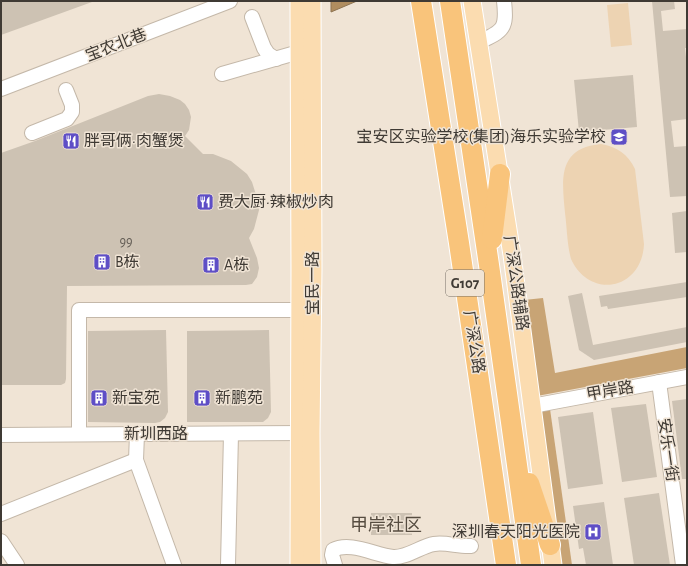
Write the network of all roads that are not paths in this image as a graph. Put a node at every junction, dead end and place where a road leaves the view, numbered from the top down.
1 (229, 1) edge
2 (299, 1) edge
3 (312, 1) edge
4 (421, 1) edge
5 (450, 1) edge
6 (472, 1) edge
7 (504, 1) edge
8 (252, 17) dead end
9 (478, 42) junction
10 (299, 52) junction
11 (276, 59) junction
12 (222, 74) dead end
13 (1, 88) edge
14 (66, 90) dead end
15 (32, 133) dead end
16 (500, 174) junction
17 (489, 265) junction
18 (300, 310) junction
19 (687, 377) edge
20 (659, 382) junction
21 (532, 406) junction
22 (306, 433) junction
23 (79, 434) junction
24 (137, 434) junction
25 (231, 434) junction
26 (1, 435) edge
27 (514, 439) junction
28 (136, 460) junction
29 (1, 514) edge
30 (1, 541) edge
31 (550, 545) junction
32 (471, 546) dead end
33 (505, 564) edge
34 (17, 565) edge
35 (174, 565) edge
36 (228, 565) edge
37 (299, 565) edge
38 (312, 565) edge
39 (335, 565) edge
40 (532, 565) edge
41 (554, 565) edge
42 (683, 565) edge

1 - 13 street, 宝农北巷
2 - 10 main road, 宝民一路
3 - 22 main road, 宝民一路
4 - 33 highway, 广深公路 / G107
5 - 17 highway, 广深公路 / G107
6 - 9 main road, 广深公路辅路
7 - 9 street
8 - 11 street
9 - 16 main road, 广深公路辅路
10 - 11 street
10 - 18 main road, 宝民一路
11 - 12 street
14 - 15 street
16 - 17 highway
16 - 21 main road, 广深公路辅路
17 - 27 highway, 广深公路 / G107
18 - 22 main road, 宝民一路
18 - 23 street
19 - 20 street, 甲岸路
20 - 21 street, 甲岸路
20 - 42 street, 安乐一街
21 - 31 main road, 广深公路辅路
22 - 25 street, 新圳西路
22 - 37 main road, 宝民一路
22 - 38 main road, 宝民一路
23 - 24 street, 新圳西路
23 - 26 street, 新圳西路
24 - 25 street, 新圳西路
24 - 28 street
25 - 36 street
27 - 31 highway
27 - 40 highway, 广深公路 / G107
28 - 29 street
28 - 35 street
30 - 34 street
31 - 41 main road, 广深公路辅路
32 - 39 street

